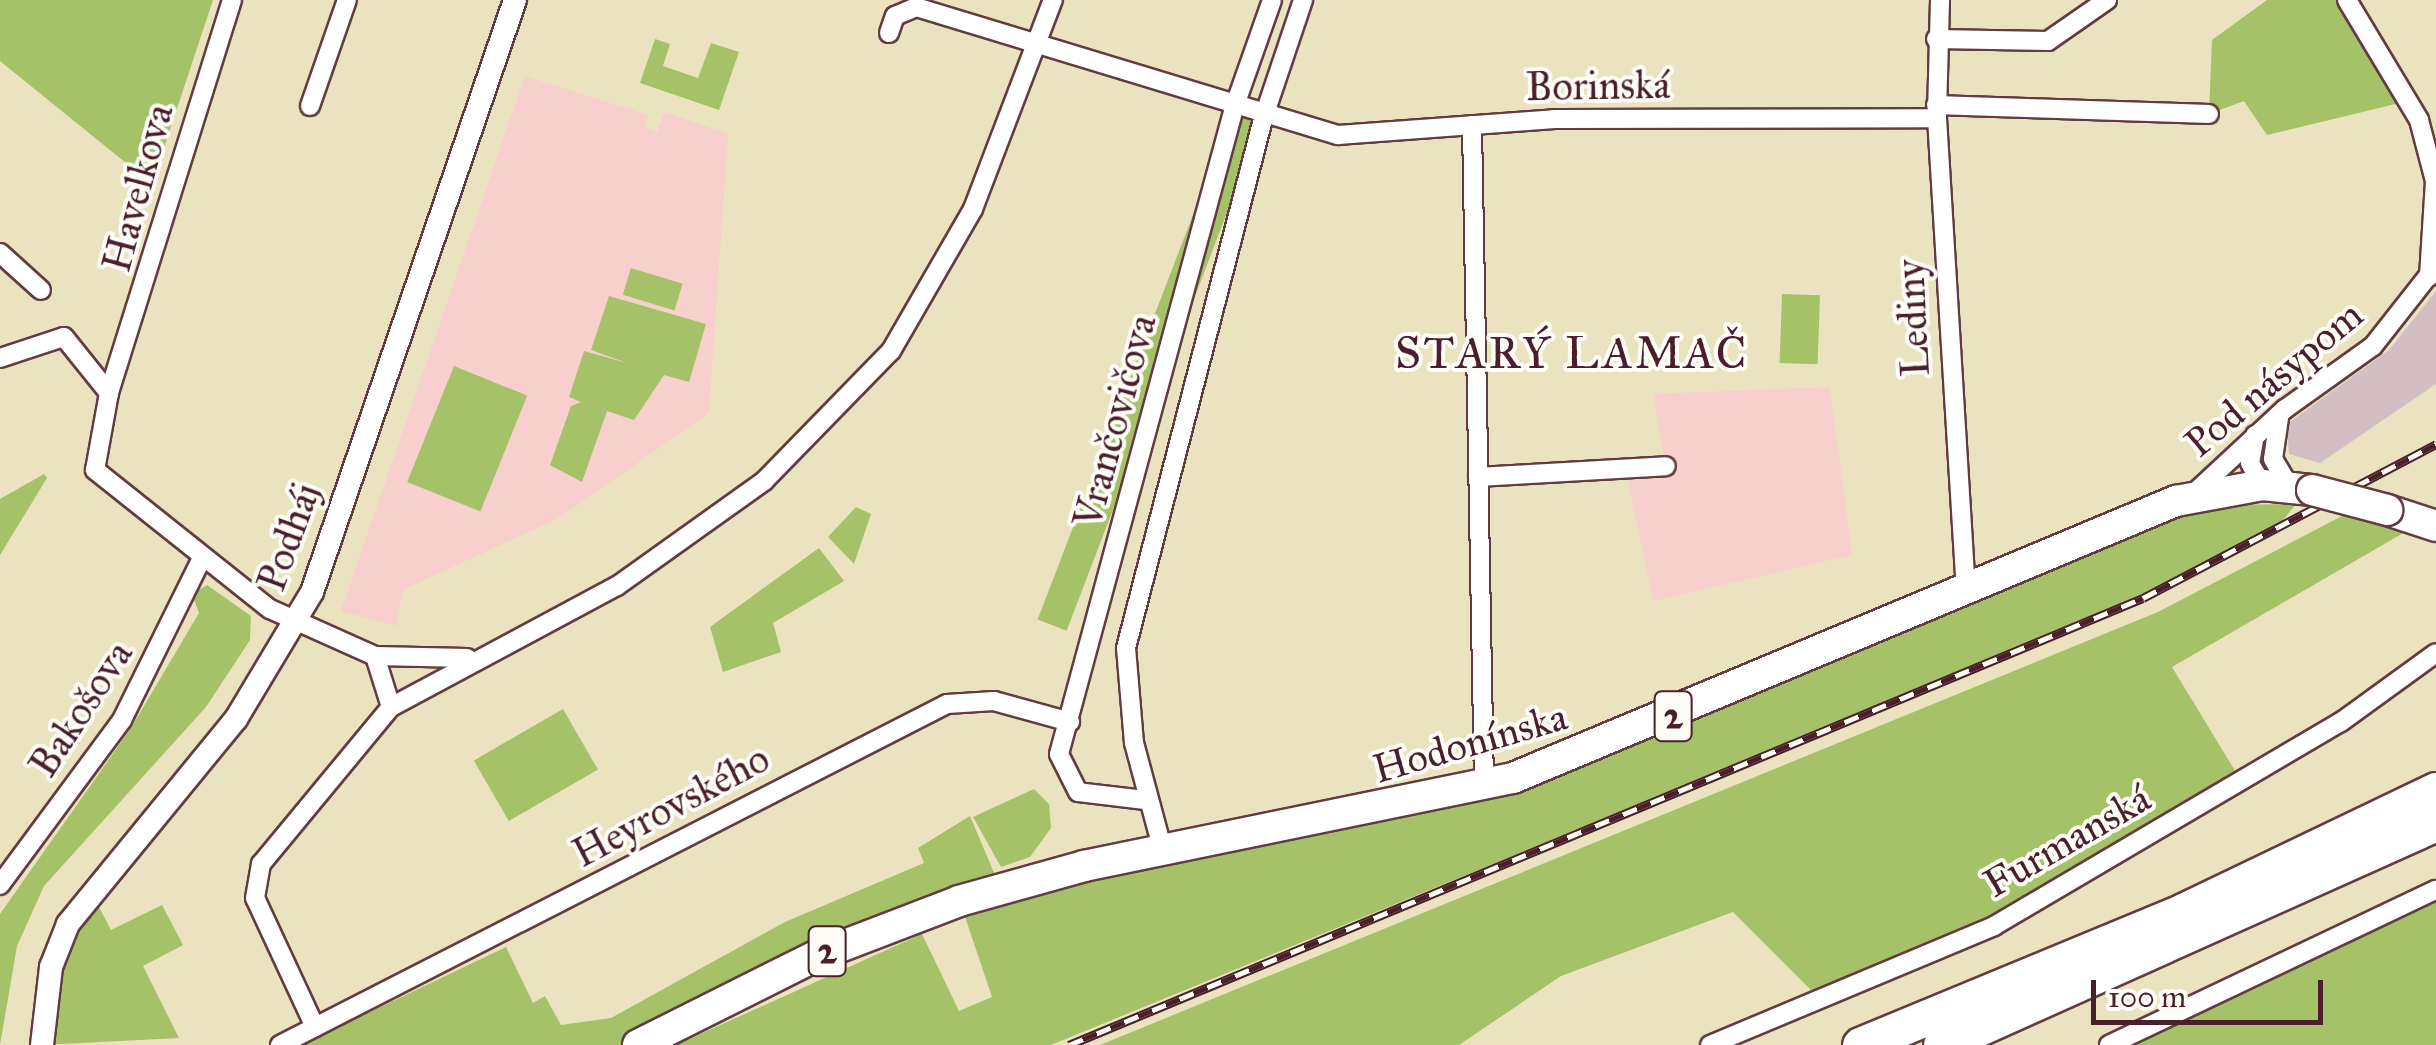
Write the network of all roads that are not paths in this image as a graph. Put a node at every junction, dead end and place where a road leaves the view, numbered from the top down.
1 (232, 0) edge
2 (347, 0) edge
3 (516, 0) edge
4 (1053, 0) edge
5 (1272, 0) edge
6 (1303, 0) edge
7 (1940, 0) edge
8 (2107, 0) edge
9 (2347, 0) edge
10 (889, 33) dead end
11 (1936, 39) junction
12 (1039, 46) junction
13 (310, 106) dead end
14 (1234, 108) junction
15 (1937, 111) junction
16 (2209, 114) dead end
17 (1263, 119) junction
18 (1472, 125) junction
19 (0, 253) edge
20 (2432, 272) edge
21 (41, 290) dead end
22 (0, 358) edge
23 (109, 393) junction
24 (2280, 414) junction
25 (2255, 435) junction
26 (1666, 466) dead end
27 (1478, 477) junction
28 (2284, 480) junction
29 (2192, 496) junction
30 (2436, 526) edge
31 (201, 560) junction
32 (1966, 593) junction
33 (296, 624) junction
34 (2436, 653) edge
35 (375, 656) junction
36 (468, 658) junction
37 (391, 707) junction
38 (1070, 722) junction
39 (1484, 786) junction
40 (2436, 790) edge
41 (1145, 800) junction
42 (2436, 823) edge
43 (1162, 851) junction
44 (0, 886) edge
45 (2436, 890) edge
46 (316, 1027) junction
47 (42, 1045) edge
48 (280, 1045) edge
49 (638, 1045) edge
50 (1710, 1045) edge
51 (1860, 1045) edge
52 (1941, 1045) edge
53 (2109, 1045) edge

1 - 23 street, Havelkova
2 - 13 street
3 - 33 street, Podháj
4 - 12 street
5 - 14 street, Vrančovičova
6 - 17 street, Vrančovičova
7 - 11 street, Lediny
8 - 11 street
9 - 20 street
10 - 12 street, Borinská
11 - 15 street, Lediny
12 - 14 street, Borinská
12 - 36 street
14 - 17 street, Borinská
14 - 38 street, Vrančovičova
15 - 16 street, Borinská
15 - 18 street, Borinská
15 - 32 street, Lediny
17 - 18 street, Borinská
17 - 41 street, Vrančovičova
18 - 27 street
19 - 21 street, Havelkova
20 - 24 street, Pod násypom
22 - 23 street
23 - 31 street, Havelkova
24 - 25 street, Pod násypom
24 - 28 street
25 - 28 street
25 - 29 street, Pod násypom
26 - 27 street
27 - 39 street
28 - 29 main road, Hodonínska / 2
28 - 30 main road, 2, bridge
29 - 32 main road, Hodonínska / 2
31 - 33 street
31 - 44 street, Bakošova
32 - 39 main road, Hodonínska / 2
33 - 35 street
33 - 47 street, Podháj
34 - 50 street, Furmanská
35 - 36 street
35 - 37 street
36 - 37 street
37 - 46 street
38 - 41 street, Vrančovičova
38 - 46 street, Heyrovského
39 - 43 main road, Hodonínska / 2
40 - 51 highway
41 - 43 street, Vrančovičova
42 - 52 highway
43 - 49 main road, Hodonínska / 2
45 - 53 street
46 - 48 street, Heyrovského

